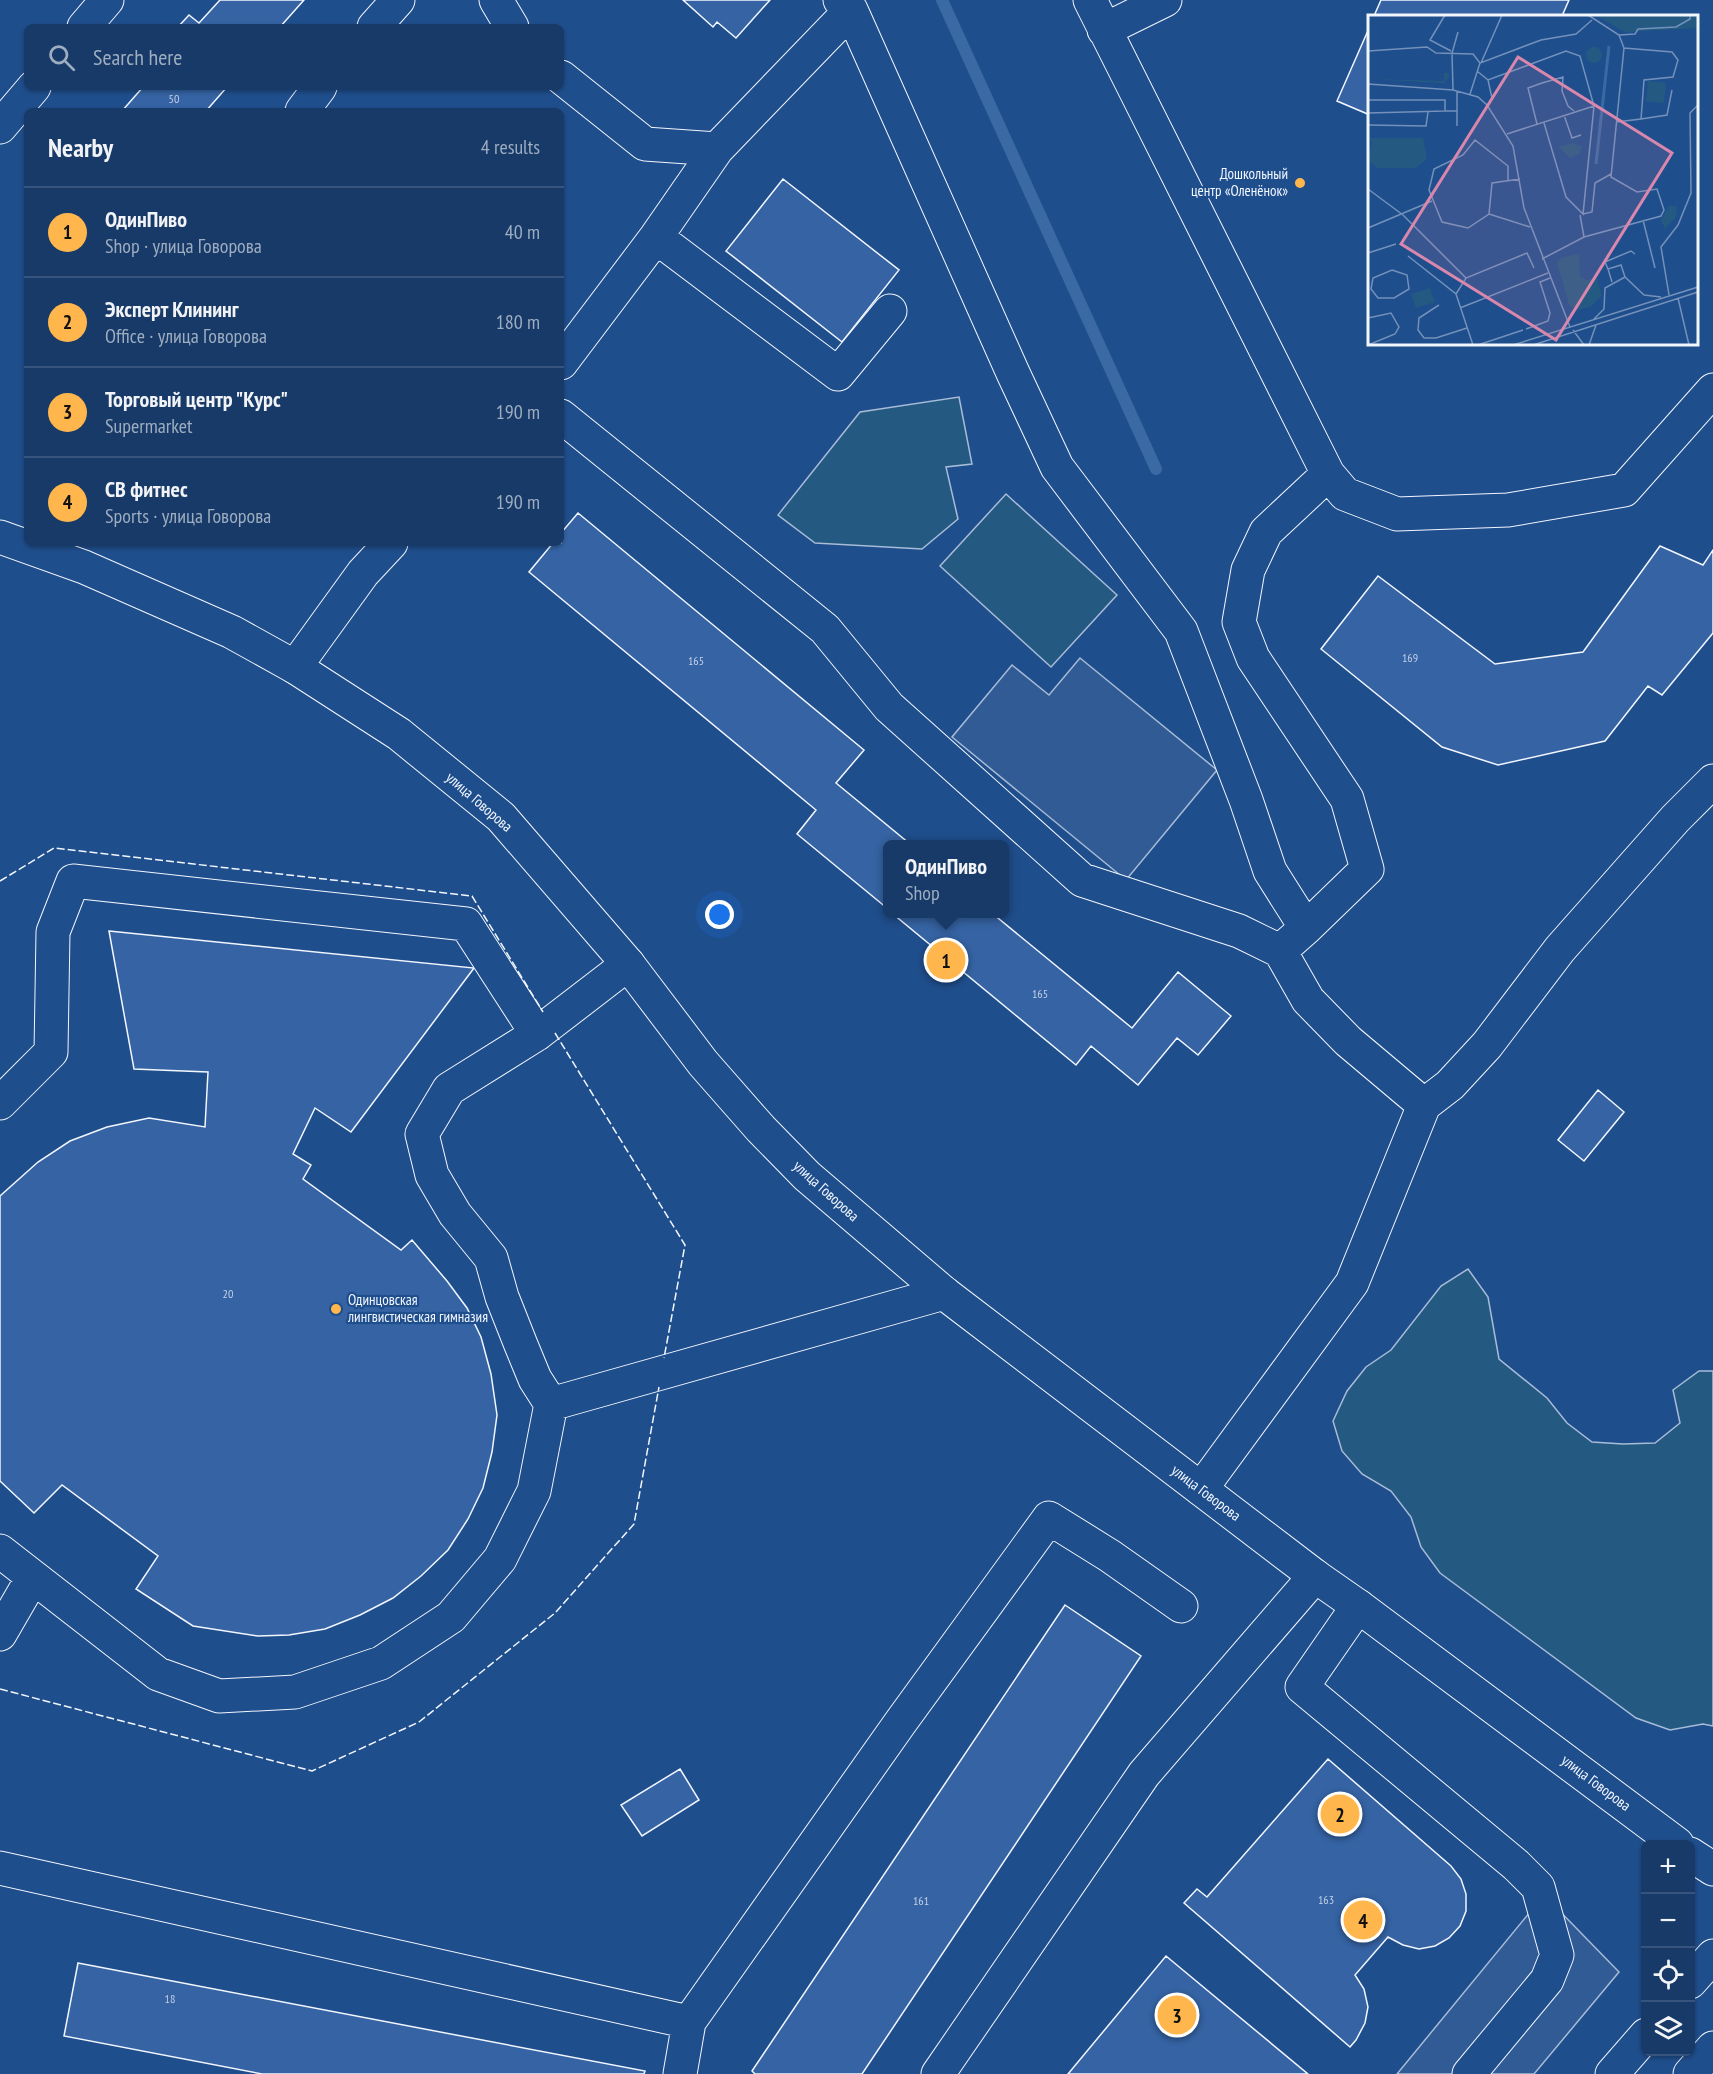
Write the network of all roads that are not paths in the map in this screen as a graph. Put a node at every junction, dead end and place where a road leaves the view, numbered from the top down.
1 (107, 0) edge
2 (398, 0) edge
3 (496, 0) edge
4 (1090, 0) edge
5 (1165, 0) edge
6 (846, 5) edge
7 (87, 24) edge
8 (377, 24) edge
9 (510, 24) edge
10 (1104, 30) junction
11 (564, 79) edge
12 (31, 90) edge
13 (318, 90) edge
14 (304, 108) edge
15 (0, 127) edge
16 (717, 149) junction
17 (656, 237) junction
18 (890, 312) dead end
19 (564, 359) edge
20 (1713, 390) edge
21 (564, 418) edge
22 (1328, 474) junction
23 (0, 537) edge
24 (24, 546) edge
25 (25, 546) edge
26 (388, 546) edge
27 (295, 667) junction
28 (1713, 781) edge
29 (1306, 928) junction
30 (1280, 951) junction
31 (628, 964) junction
32 (537, 1034) junction
33 (0, 1103) edge
34 (1425, 1105) junction
35 (944, 1293) junction
36 (550, 1404) junction
37 (1201, 1489) junction
38 (0, 1551) edge
39 (1315, 1576) junction
40 (33, 1577) junction
41 (1181, 1606) dead end
42 (1358, 1606) junction
43 (0, 1634) edge
44 (1670, 1840) edge
45 (1695, 1857) edge
46 (0, 1868) edge
47 (1713, 1869) edge
48 (1713, 1956) edge
49 (1695, 1976) edge
50 (689, 2022) junction
51 (1641, 2041) edge
52 (1713, 2048) edge
53 (680, 2074) edge
54 (938, 2074) edge
55 (1469, 2074) edge
56 (1612, 2074) edge
57 (1690, 2074) edge

1 - 7 main road
2 - 8 main road
3 - 9 main road
4 - 10 main road
5 - 10 main road
6 - 16 main road
6 - 29 main road
10 - 22 main road
11 - 16 main road
12 - 15 main road
13 - 14 main road
16 - 17 main road
17 - 18 main road
17 - 19 main road
20 - 22 main road
21 - 30 main road
22 - 29 main road
23 - 24 main road, улица Говорова
25 - 27 main road, улица Говорова
26 - 27 main road
27 - 31 main road, улица Говорова
28 - 34 main road
29 - 30 main road
30 - 34 main road
31 - 32 main road
31 - 35 main road, улица Говорова
32 - 33 main road
32 - 36 main road
34 - 37 main road
35 - 36 main road
35 - 37 main road, улица Говорова
36 - 40 main road
37 - 39 main road, улица Говорова
38 - 40 main road
39 - 42 main road, улица Говорова
39 - 54 main road
40 - 43 main road
41 - 50 main road
42 - 44 main road, улица Говорова
42 - 55 main road
45 - 47 main road
46 - 50 main road
48 - 49 main road
50 - 53 main road
51 - 56 main road
52 - 57 main road

